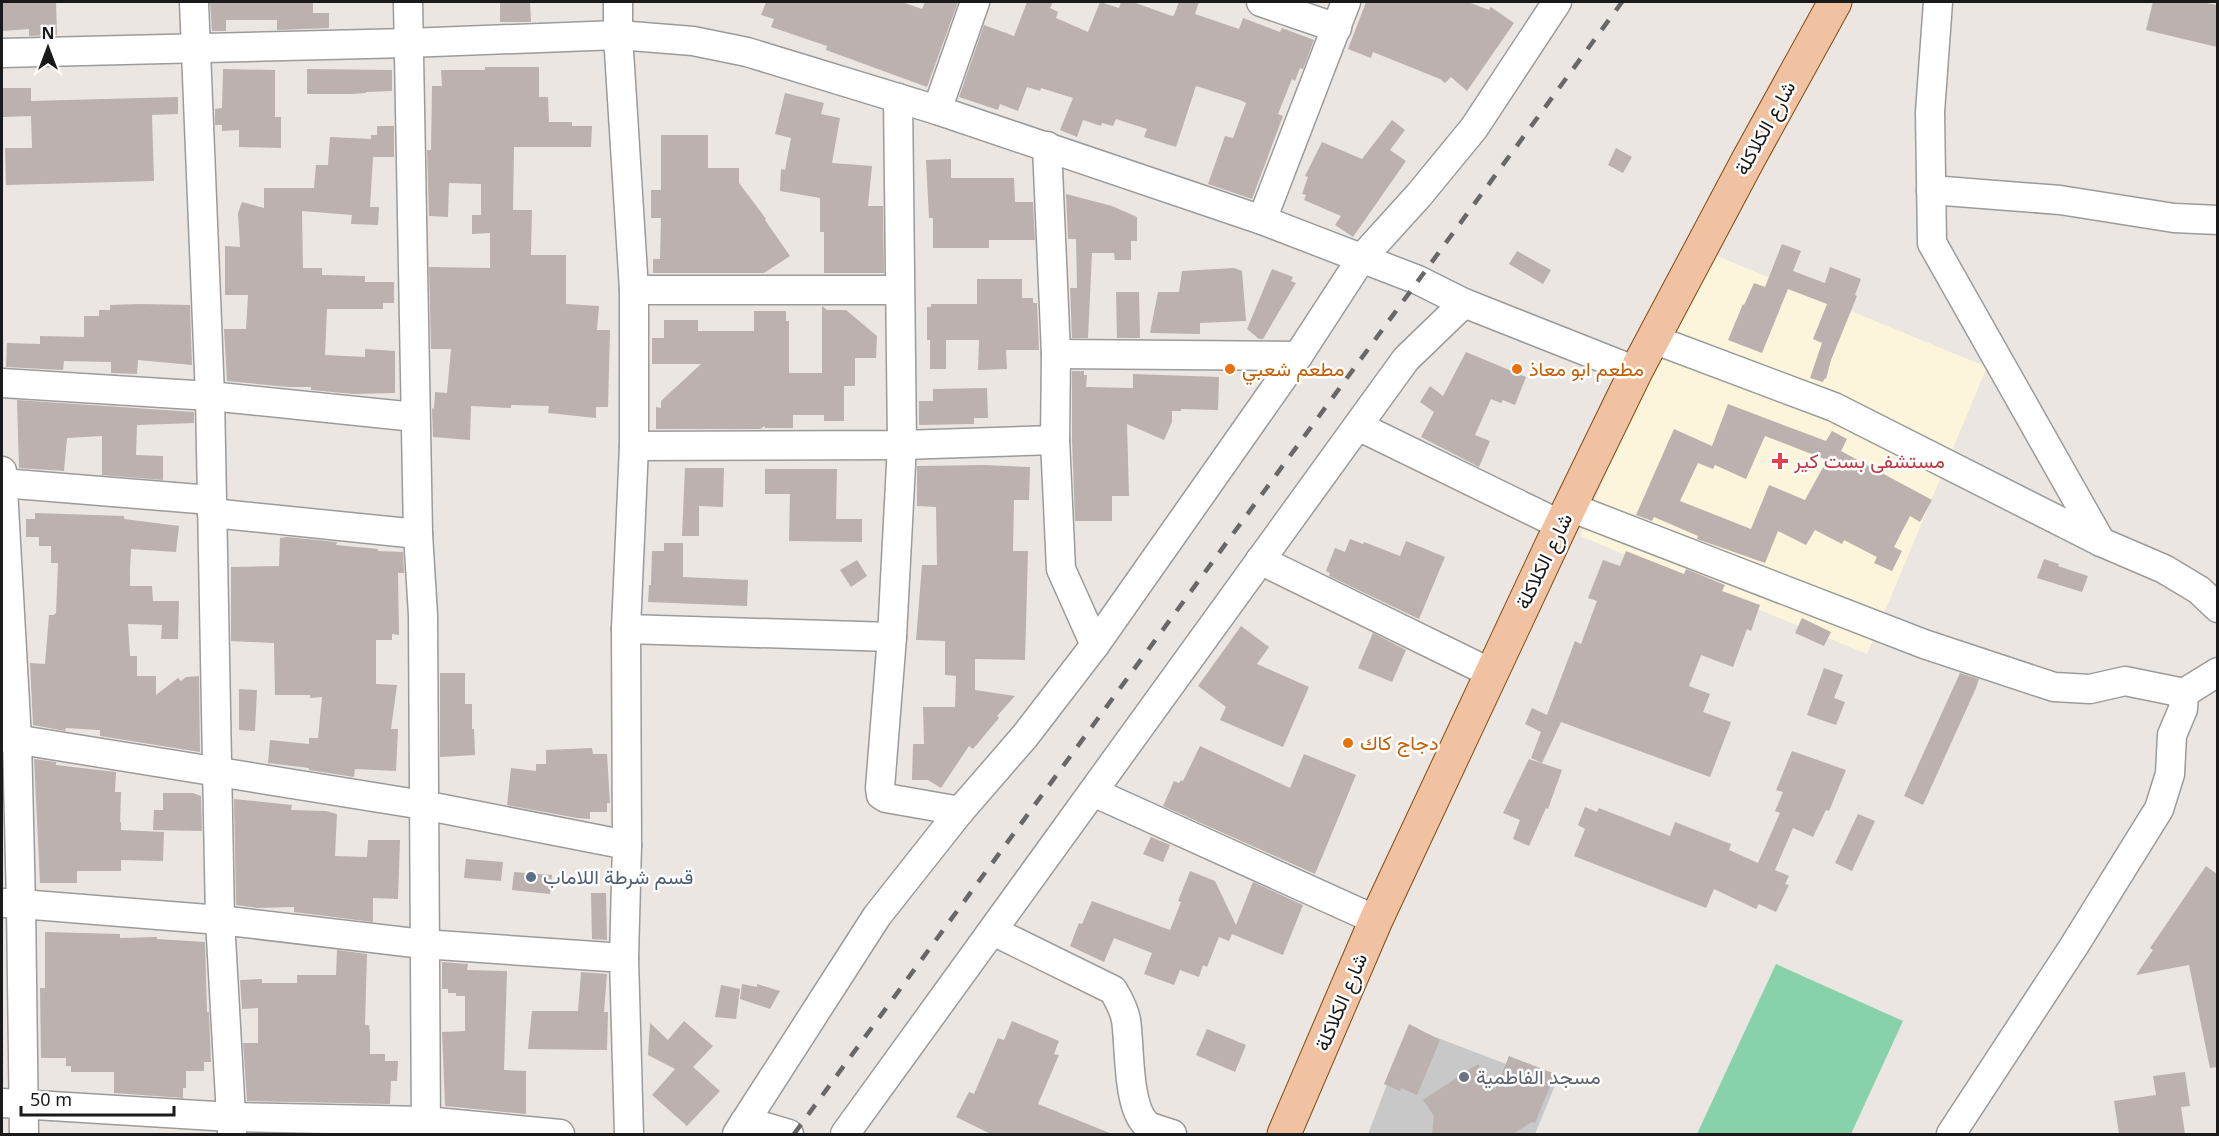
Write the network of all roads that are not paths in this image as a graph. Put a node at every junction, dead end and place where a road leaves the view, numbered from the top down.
1 (194, 2) edge
2 (408, 2) edge
3 (618, 2) edge
4 (975, 2) edge
5 (1261, 2) edge
6 (1557, 2) edge
7 (1834, 2) edge
8 (1938, 2) edge
9 (1342, 15) edge
10 (618, 35) junction
11 (408, 43) junction
12 (195, 49) junction
13 (2, 54) edge
14 (898, 98) junction
15 (937, 110) junction
16 (1047, 146) junction
17 (1931, 190) junction
18 (1262, 220) junction
19 (2217, 220) edge
20 (1361, 259) junction
21 (634, 290) junction
22 (899, 290) junction
23 (1464, 303) junction
24 (1653, 339) junction
25 (1056, 354) junction
26 (1298, 356) junction
27 (1636, 371) junction
28 (2, 383) edge
29 (210, 396) junction
30 (415, 417) junction
31 (1358, 426) junction
32 (1055, 440) junction
33 (902, 445) junction
34 (634, 446) junction
35 (2, 471) edge
36 (2, 483) edge
37 (212, 506) junction
38 (1565, 516) junction
39 (418, 534) junction
40 (2101, 542) junction
41 (1260, 560) junction
42 (2217, 609) edge
43 (626, 629) junction
44 (892, 637) junction
45 (1095, 645) junction
46 (2217, 672) edge
47 (1491, 673) junction
48 (2184, 693) junction
49 (9, 738) edge
50 (217, 771) junction
51 (1093, 792) junction
52 (423, 805) junction
53 (960, 811) junction
54 (627, 845) junction
55 (11, 903) edge
56 (220, 920) junction
57 (1376, 920) junction
58 (993, 931) junction
59 (423, 944) junction
60 (624, 958) junction
61 (12, 1104) edge
62 (231, 1126) edge
63 (425, 1128) edge
64 (741, 1128) edge
65 (24, 1134) edge
66 (560, 1134) edge
67 (629, 1134) edge
68 (789, 1134) edge
69 (845, 1134) edge
70 (1172, 1134) edge
71 (1284, 1134) edge
72 (1951, 1134) edge

1 - 12 street
2 - 11 street
3 - 10 street
4 - 15 street
5 - 9 street
6 - 20 street
7 - 24 main road, شارع الكلاكلة
8 - 17 street
9 - 18 street
10 - 11 street
10 - 14 street
10 - 21 street
11 - 12 street
11 - 30 street
12 - 13 street
12 - 29 street
14 - 15 street
14 - 22 street
15 - 16 street
16 - 18 street
16 - 25 street
17 - 19 street
17 - 40 street
18 - 20 street
20 - 23 street
20 - 26 street
21 - 22 street
21 - 34 street
22 - 33 street
23 - 27 street
23 - 31 street
24 - 27 main road, شارع الكلاكلة
24 - 40 street
25 - 26 street
25 - 32 street
26 - 45 street
27 - 38 main road, شارع الكلاكلة
28 - 29 street
29 - 30 street
29 - 37 street
30 - 39 street
31 - 38 street
31 - 41 street
32 - 33 street
32 - 45 street
33 - 34 street
33 - 44 street
34 - 43 street
35 - 36 street
36 - 37 street
36 - 49 street
37 - 39 street
37 - 50 street
38 - 47 main road, شارع الكلاكلة
38 - 48 street
39 - 52 street
40 - 42 street
41 - 47 street
41 - 51 street
43 - 44 street
43 - 54 street
44 - 53 street
45 - 53 street
46 - 48 street
47 - 57 main road, شارع الكلاكلة
48 - 72 street
49 - 50 street
49 - 55 street
50 - 52 street
50 - 56 street
51 - 57 street
51 - 58 street
52 - 54 street
52 - 59 street
53 - 64 street
54 - 60 street
55 - 56 street
55 - 61 street
56 - 59 street
56 - 62 street
57 - 71 main road, شارع الكلاكلة
58 - 69 street
58 - 70 street
59 - 60 street
59 - 63 street
60 - 67 street
61 - 62 street
61 - 65 street
62 - 63 street
63 - 66 street
64 - 68 street

